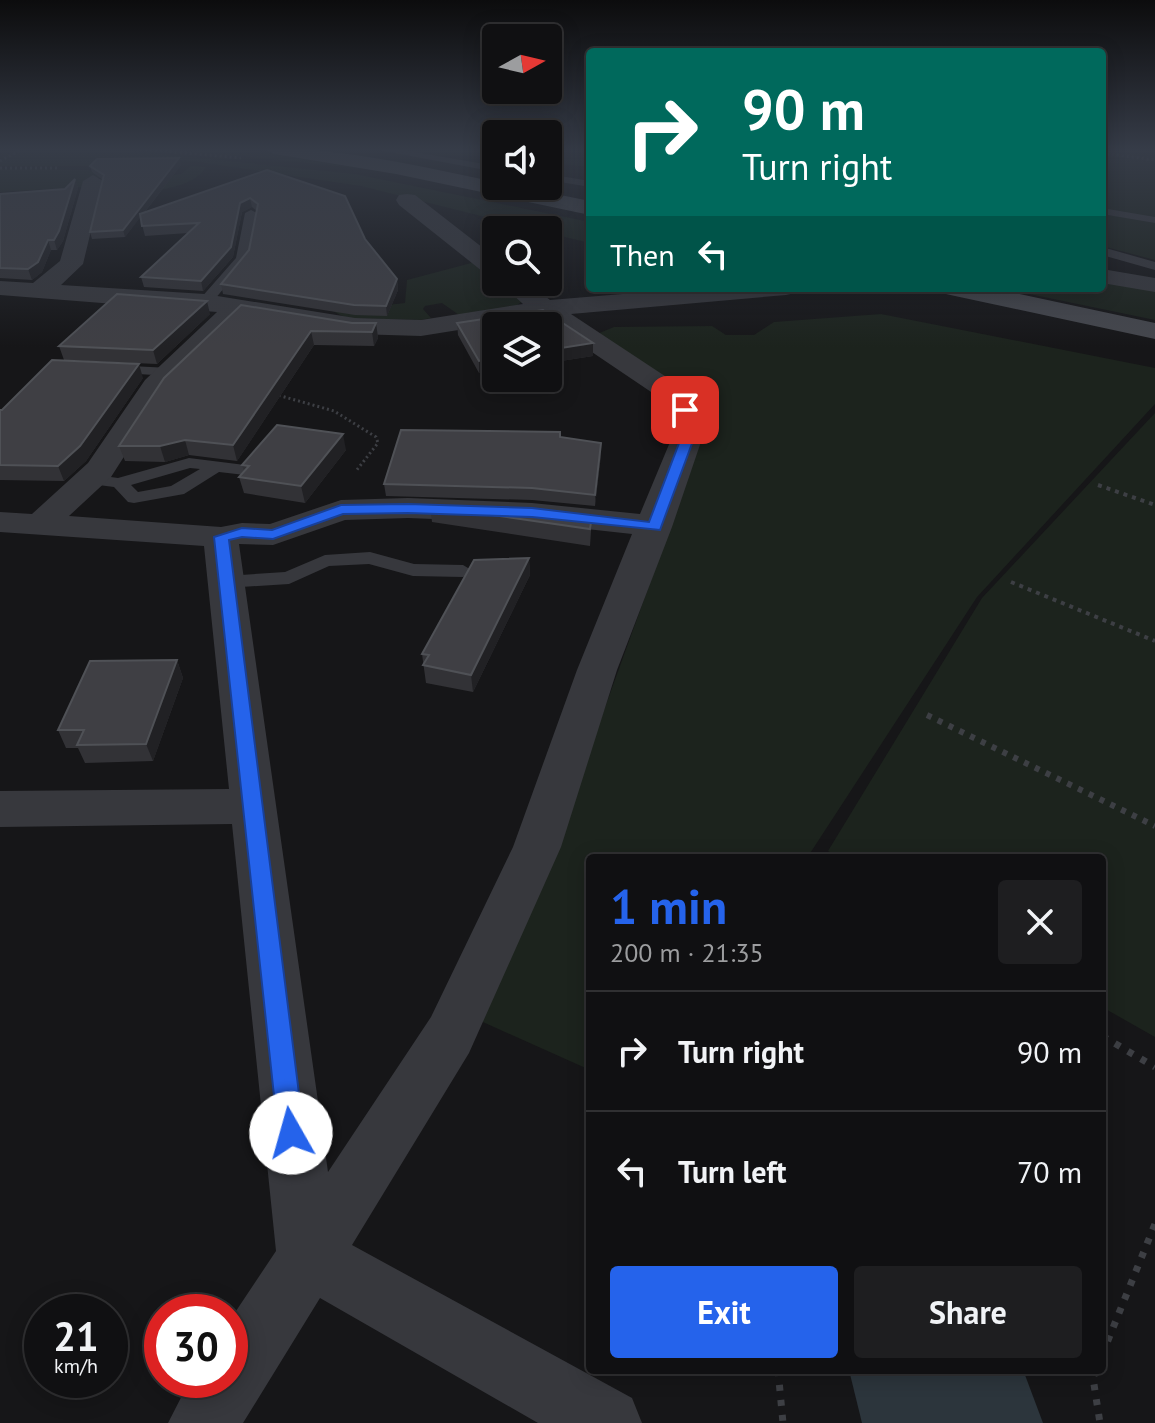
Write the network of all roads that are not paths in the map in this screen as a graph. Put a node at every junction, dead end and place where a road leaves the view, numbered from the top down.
1 (84, 214) edge
2 (251, 214) edge
3 (425, 214) edge
4 (1122, 214) edge
5 (1155, 220) edge
6 (1106, 252) edge
7 (482, 259) edge
8 (1106, 262) edge
9 (1155, 268) edge
10 (1106, 277) edge
11 (1155, 285) edge
12 (2, 289) edge
13 (41, 289) junction
14 (639, 292) edge
15 (974, 292) edge
16 (562, 294) edge
17 (525, 296) edge
18 (529, 296) edge
19 (205, 302) junction
20 (237, 307) junction
21 (1155, 331) edge
22 (96, 368) edge
23 (170, 372) junction
24 (245, 470) edge
25 (89, 479) junction
26 (0, 522) edge
27 (40, 525) junction
28 (655, 527) junction
29 (221, 537) junction
30 (463, 571) dead end
31 (226, 582) junction
32 (253, 806) junction
33 (0, 809) edge
34 (308, 1256) junction
35 (203, 1423) edge
36 (607, 1423) edge

1 - 13 street
2 - 19 lane
3 - 7 street
4 - 5 lane
6 - 9 lane
8 - 9 lane
10 - 11 street
12 - 13 street
13 - 19 street
14 - 16 street
15 - 21 street
17 - 20 street
18 - 28 street
19 - 20 street
20 - 23 street
22 - 23 lane
23 - 25 street
24 - 25 lane
25 - 27 street
26 - 27 street
27 - 29 street
28 - 29 street
28 - 34 street
29 - 31 street
30 - 31 lane
31 - 32 street
32 - 33 street
32 - 34 street
34 - 35 street
34 - 36 street

